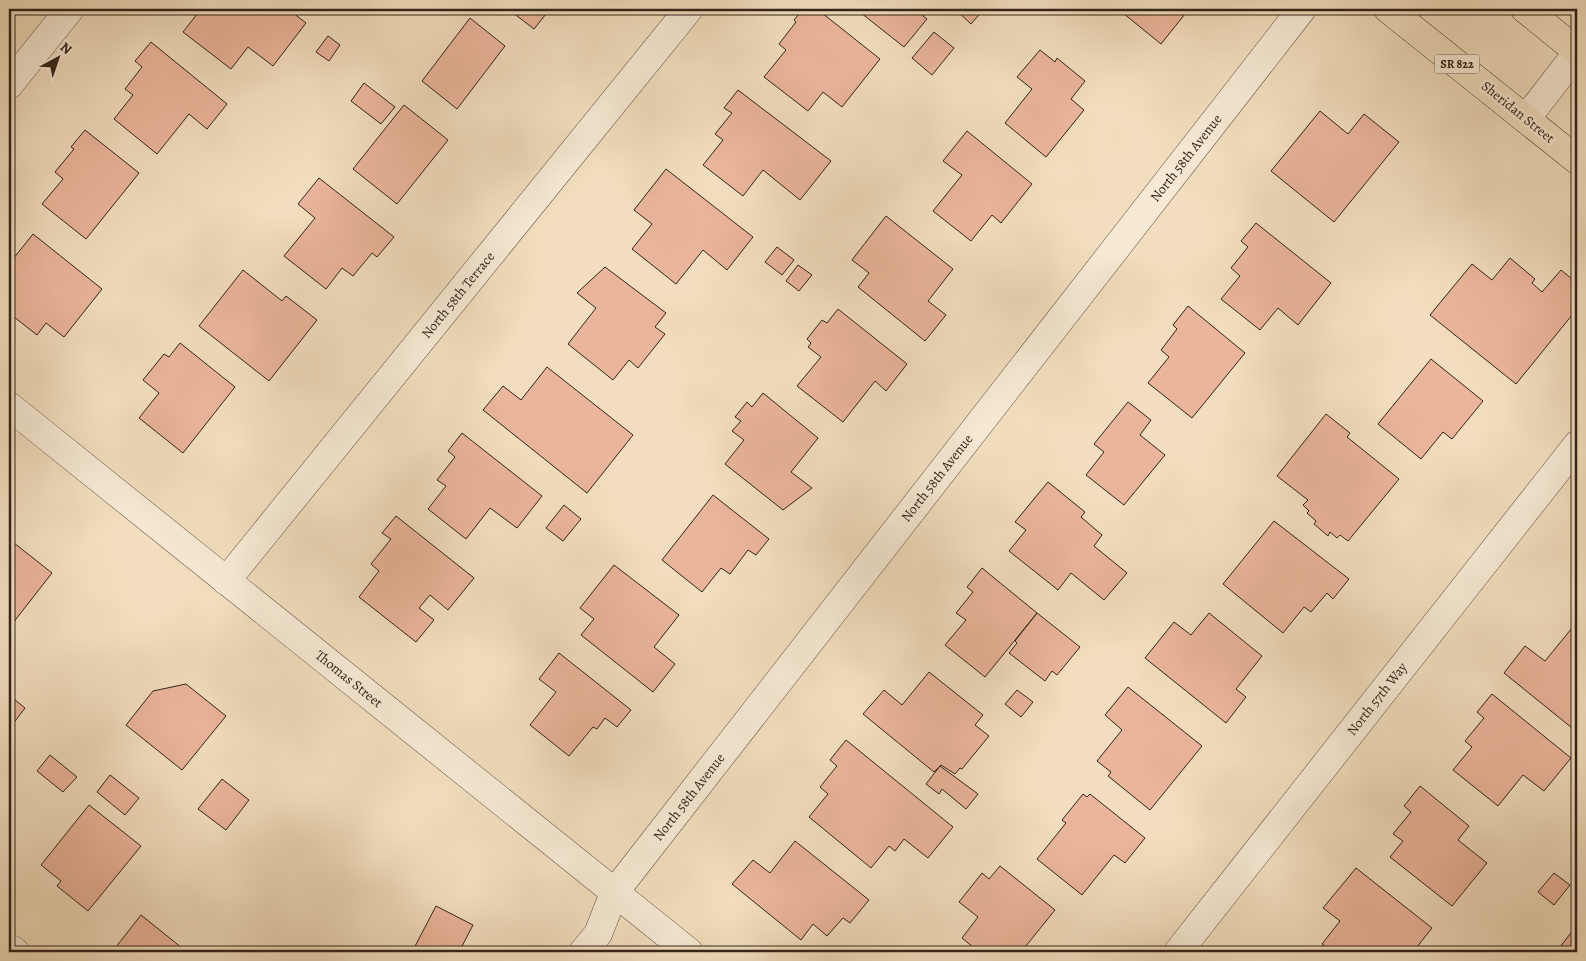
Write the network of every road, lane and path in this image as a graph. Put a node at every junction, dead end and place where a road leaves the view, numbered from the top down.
1 (70, 9) edge
2 (689, 9) edge
3 (1302, 9) edge
4 (1388, 9) edge
5 (1525, 9) edge
6 (1577, 52) edge
7 (9, 85) edge
8 (1526, 119) junction
9 (1577, 160) edge
10 (9, 406) edge
11 (1577, 445) edge
12 (226, 581) junction
13 (614, 893) junction
14 (9, 948) edge
15 (15, 952) edge
16 (583, 952) edge
17 (689, 952) edge
18 (1178, 952) edge

1 - 7 street
2 - 12 street, North 58th Terrace
3 - 13 street, North 58th Avenue
4 - 8 main road, Sheridan Street / SR 822
5 - 6 main road
6 - 8 street
8 - 9 main road, Sheridan Street / SR 822
10 - 12 street, Thomas Street
11 - 18 street, North 57th Way
12 - 13 street, Thomas Street
13 - 16 street, North 58th Avenue
13 - 17 street, Thomas Street
14 - 15 street

